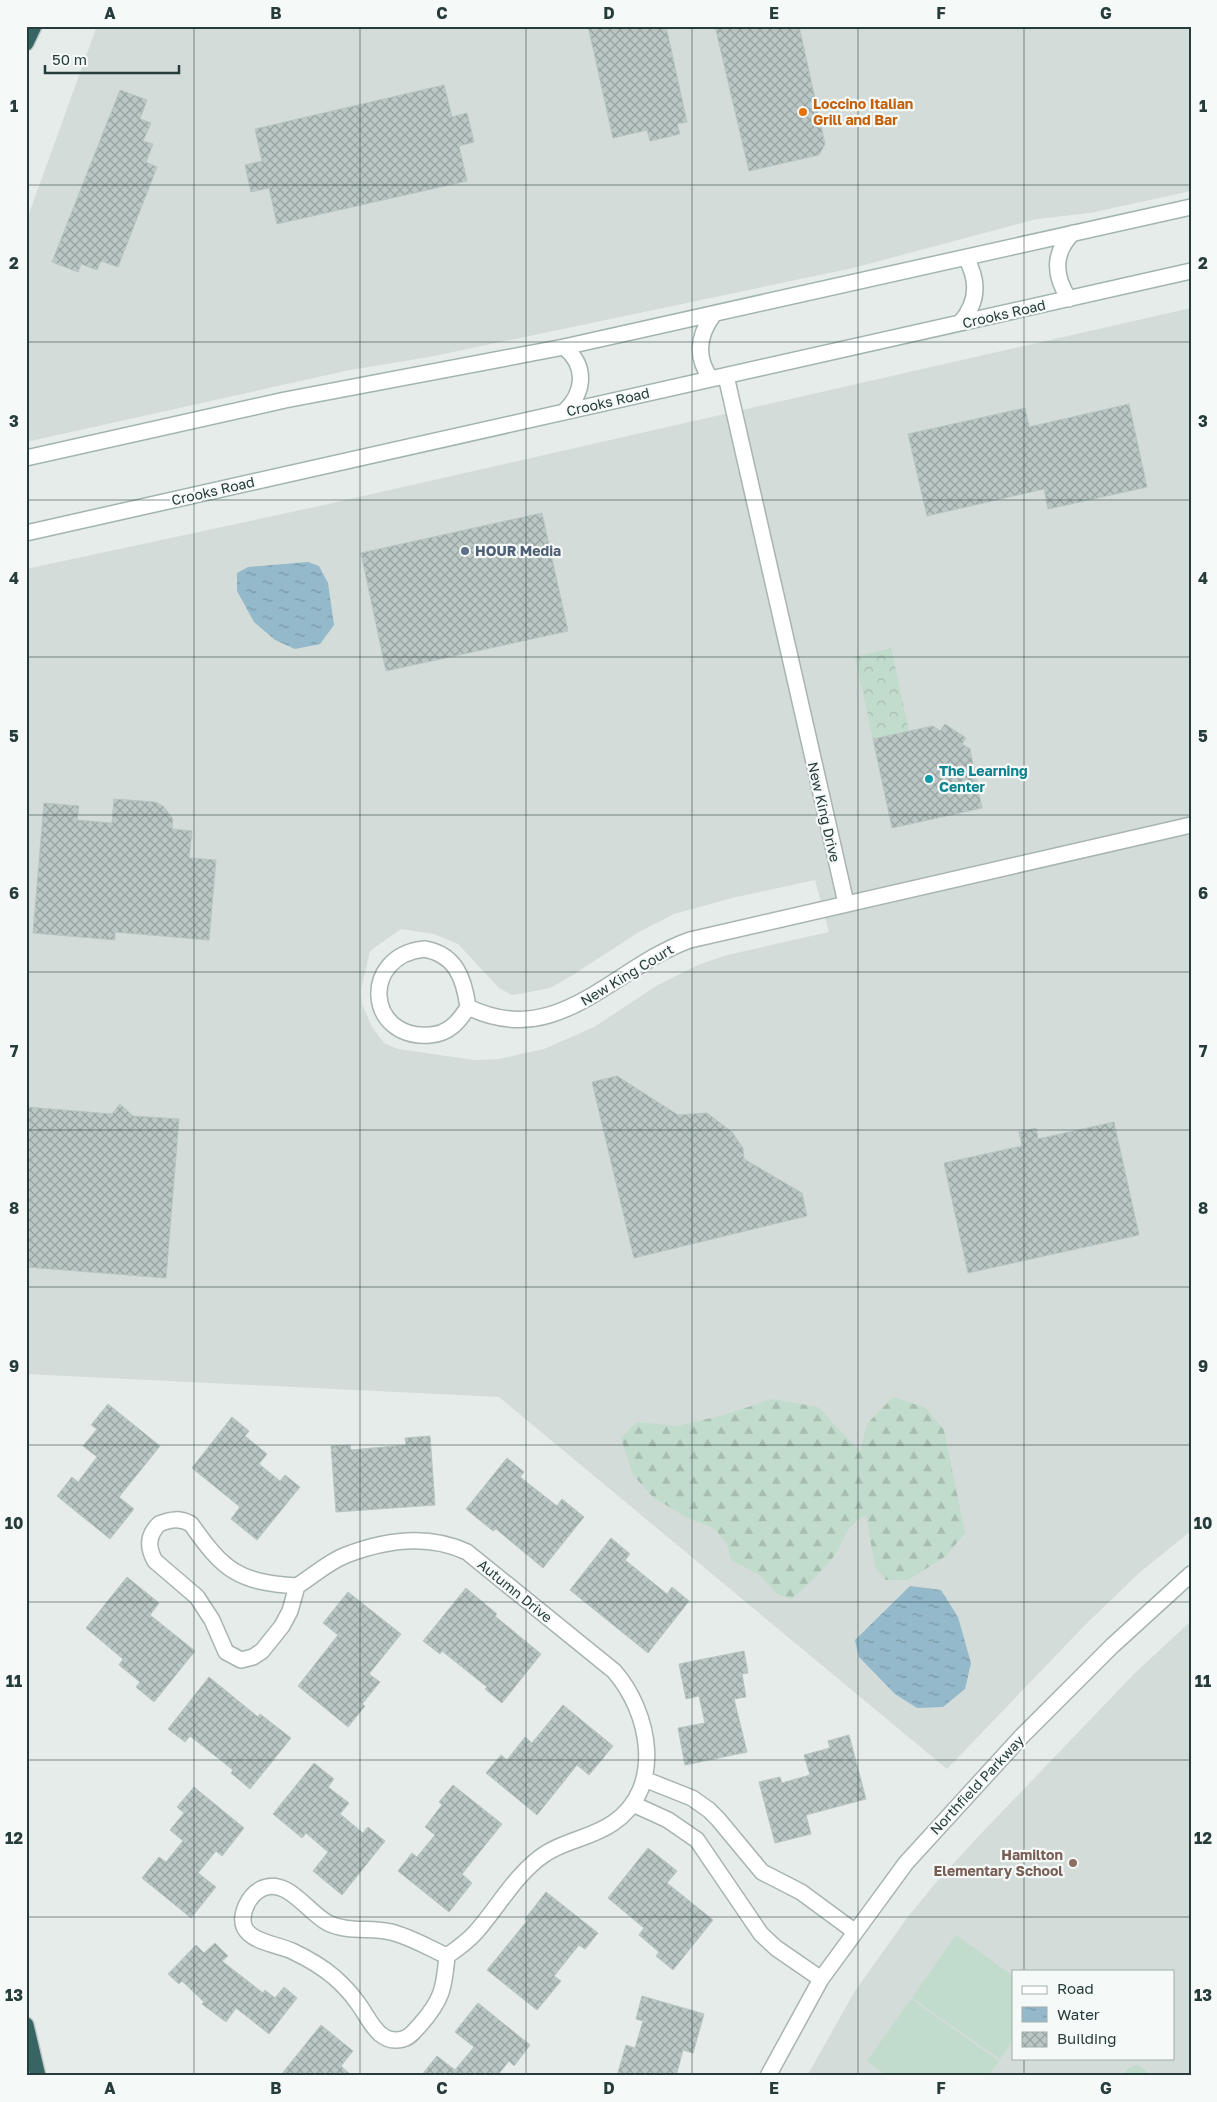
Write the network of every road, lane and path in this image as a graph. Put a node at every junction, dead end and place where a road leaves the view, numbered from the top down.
1 (34, 26) edge
2 (26, 43) edge
3 (1191, 207) edge
4 (1073, 233) junction
5 (966, 258) junction
6 (1191, 271) edge
7 (1070, 299) junction
8 (714, 314) junction
9 (960, 323) junction
10 (564, 347) junction
11 (719, 378) junction
12 (564, 412) junction
13 (26, 458) edge
14 (26, 533) edge
15 (1191, 825) edge
16 (846, 903) junction
17 (468, 1007) junction
18 (1191, 1574) edge
19 (297, 1586) junction
20 (639, 1792) junction
21 (854, 1931) junction
22 (447, 1956) junction
23 (821, 1979) junction
24 (26, 2026) edge
25 (38, 2076) edge
26 (768, 2076) edge

1 - 2 highway
3 - 4 street
4 - 5 street
4 - 7 street
5 - 8 street
5 - 9 street
6 - 7 street, Crooks Road
7 - 9 street, Crooks Road
8 - 10 street
8 - 11 street, New King Drive
9 - 11 street, Crooks Road
10 - 12 street
10 - 13 street
11 - 12 street, Crooks Road
11 - 16 street, New King Drive
12 - 14 street, Crooks Road
15 - 16 street
16 - 17 street, New King Court
17 - 17 street
18 - 21 street, Northfield Parkway
19 - 19 street
19 - 20 street, Autumn Drive
20 - 21 street
20 - 22 street
20 - 23 street
21 - 23 street, Northfield Parkway
22 - 22 street
23 - 26 street, Northfield Parkway
24 - 25 highway

